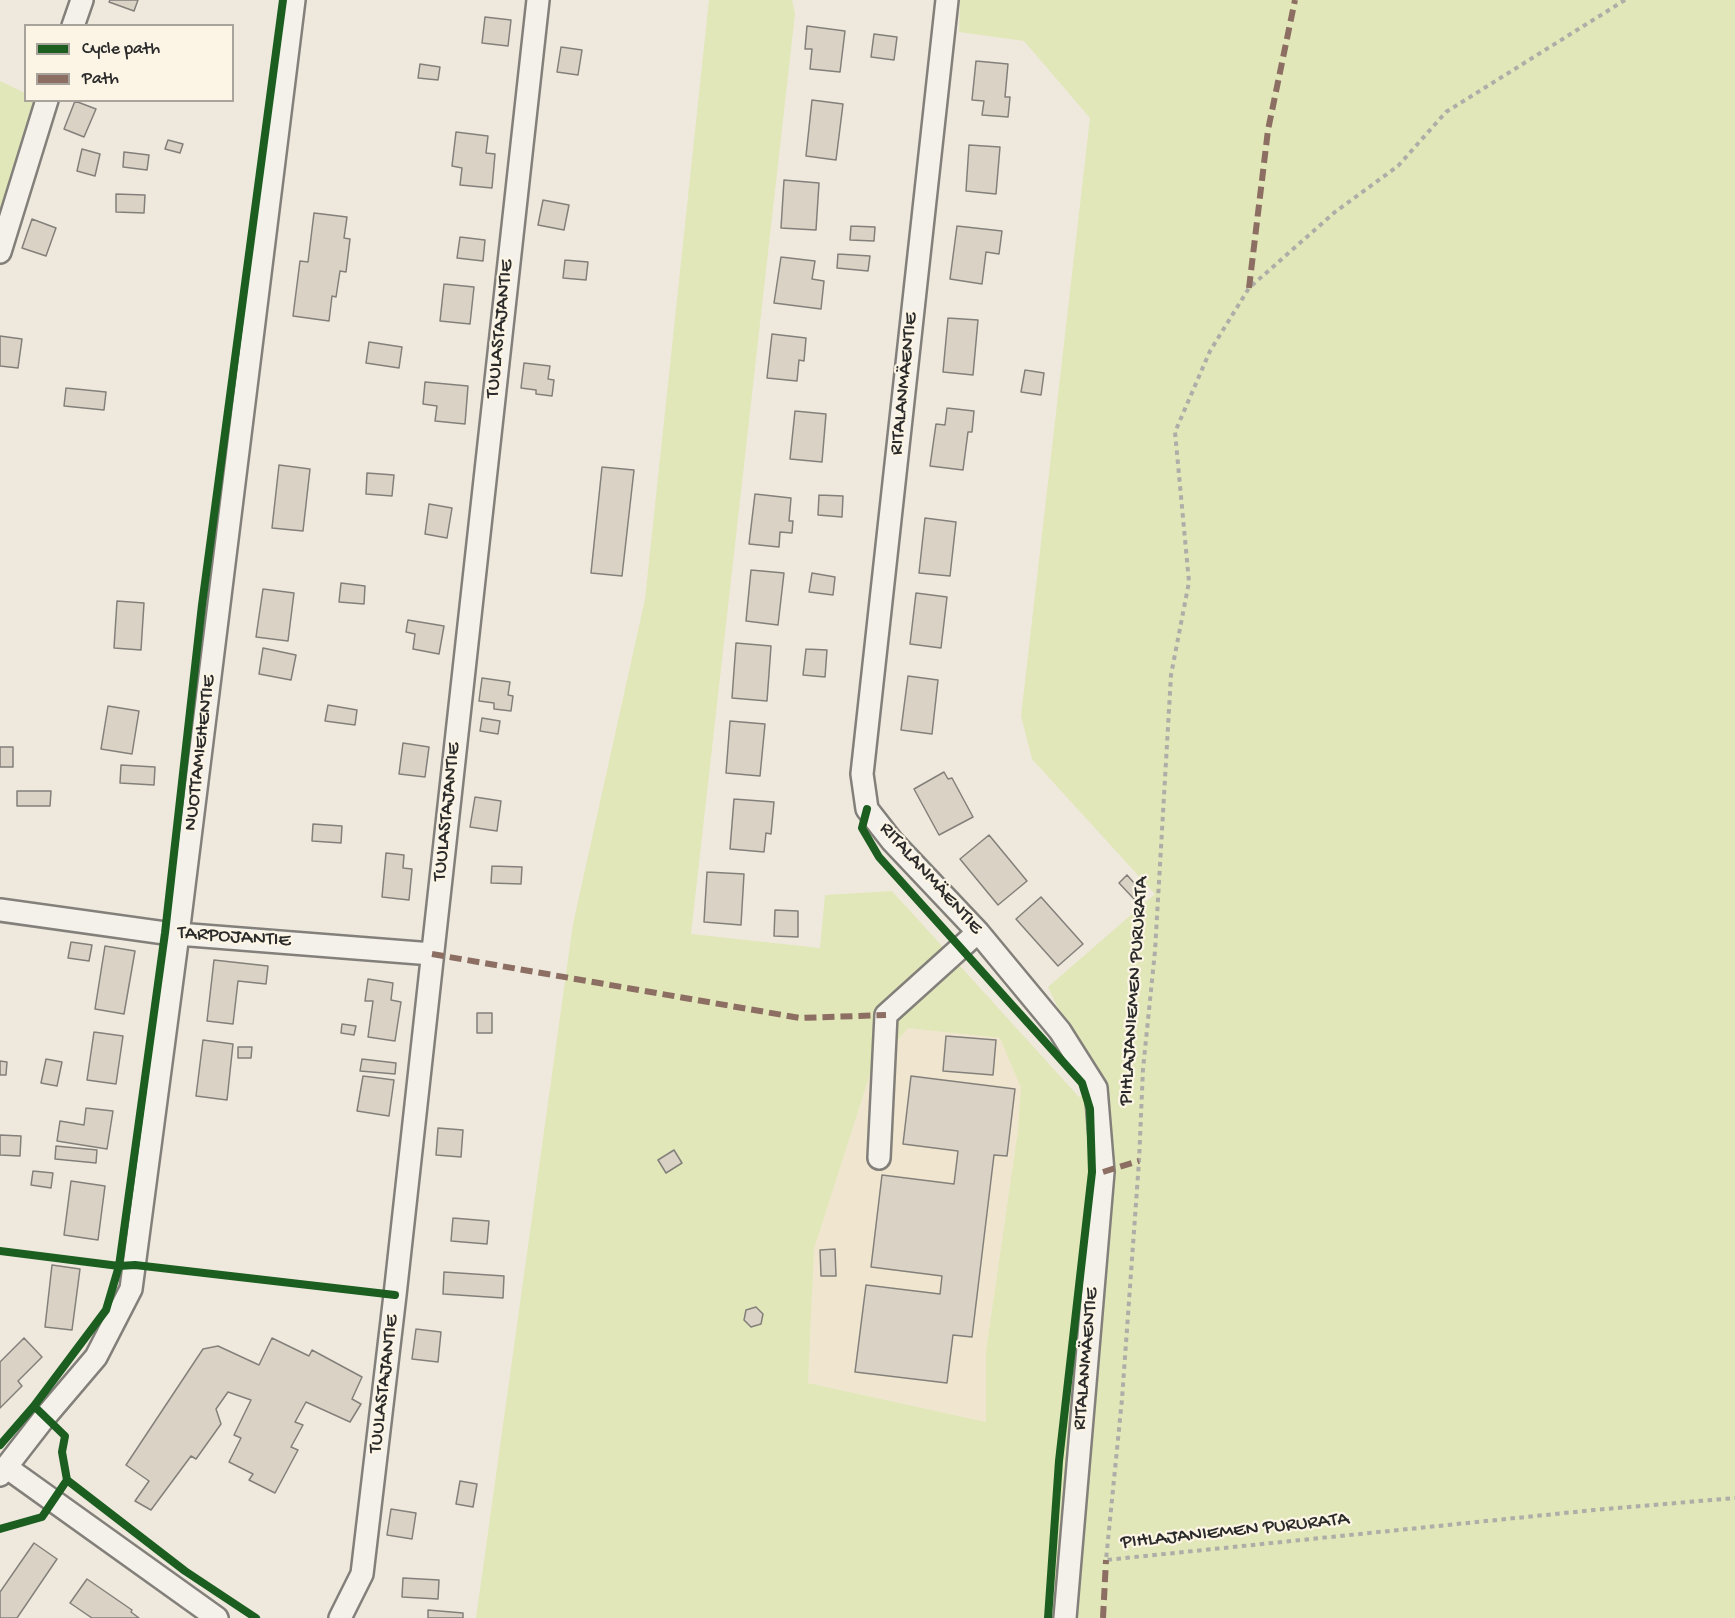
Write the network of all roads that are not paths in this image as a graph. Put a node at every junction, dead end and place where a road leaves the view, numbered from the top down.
1 (82, 0) edge
2 (294, 0) edge
3 (538, 0) edge
4 (947, 0) edge
5 (74, 24) edge
6 (45, 102) edge
7 (0, 252) edge
8 (0, 910) edge
9 (978, 932) junction
10 (178, 934) junction
11 (432, 954) junction
12 (879, 1158) dead end
13 (3, 1471) edge
14 (217, 1618) edge
15 (340, 1618) edge
16 (1065, 1618) edge

1 - 5 street
2 - 10 street, NUOTTAMIEHENTIE
3 - 11 street, TUULASTAJANTIE
4 - 9 street, RITALANMÄENTIE
6 - 7 street
8 - 10 street, TARPOJANTIE
9 - 12 street
9 - 16 street, RITALANMÄENTIE
10 - 11 street, TARPOJANTIE
10 - 13 street, NUOTTAMIEHENTIE
11 - 15 street, TUULASTAJANTIE
13 - 14 street

